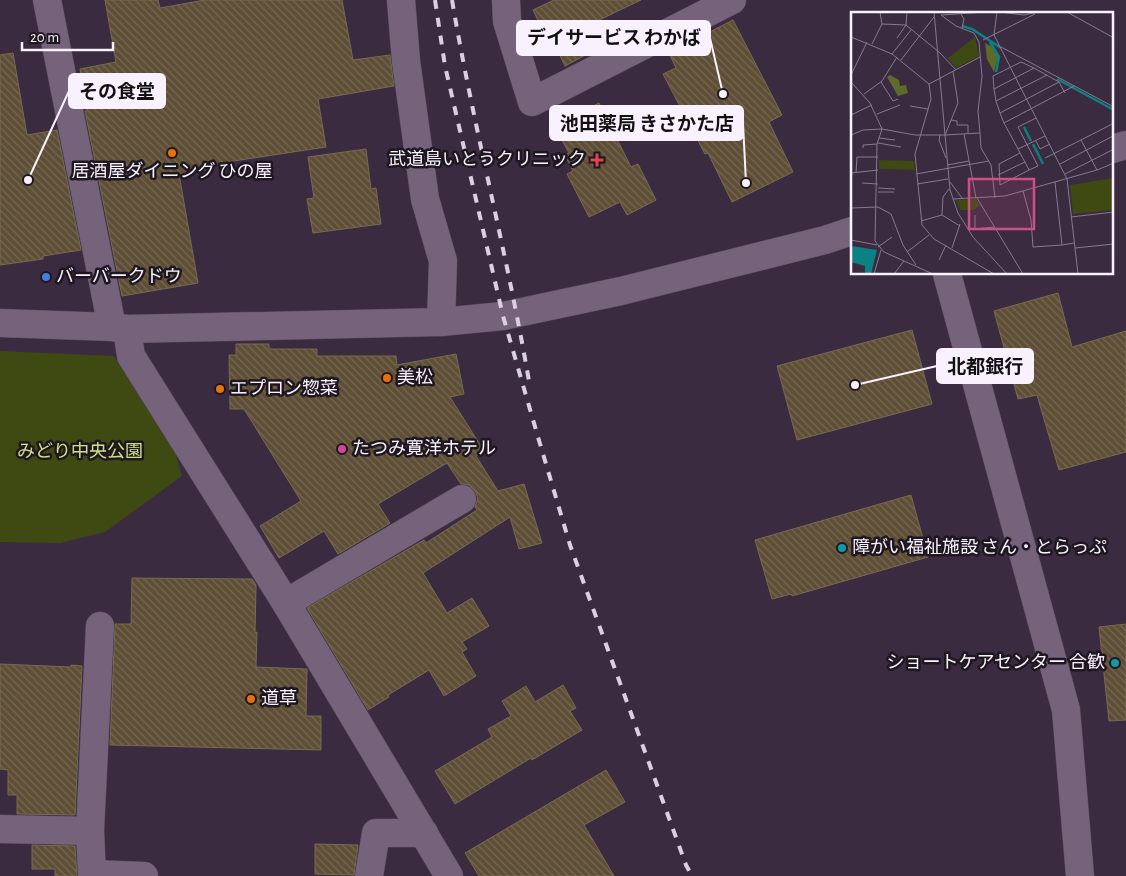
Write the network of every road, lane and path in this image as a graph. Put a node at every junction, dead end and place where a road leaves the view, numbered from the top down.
1 (47, 0) edge
2 (401, 0) edge
3 (506, 0) edge
4 (732, 0) edge
5 (851, 231) edge
6 (947, 275) edge
7 (441, 322) junction
8 (0, 323) edge
9 (120, 328) junction
10 (462, 499) dead end
11 (286, 603) junction
12 (100, 626) dead end
13 (0, 830) edge
14 (90, 831) junction
15 (424, 833) junction
16 (144, 876) edge
17 (369, 876) edge
18 (449, 876) edge
19 (1080, 876) edge

1 - 9 street
2 - 7 street
3 - 4 street
5 - 7 street
6 - 19 street
7 - 9 street
8 - 9 street
9 - 11 street
10 - 11 street
11 - 15 street
12 - 14 street
13 - 14 street
14 - 16 street
15 - 17 street
15 - 18 street

